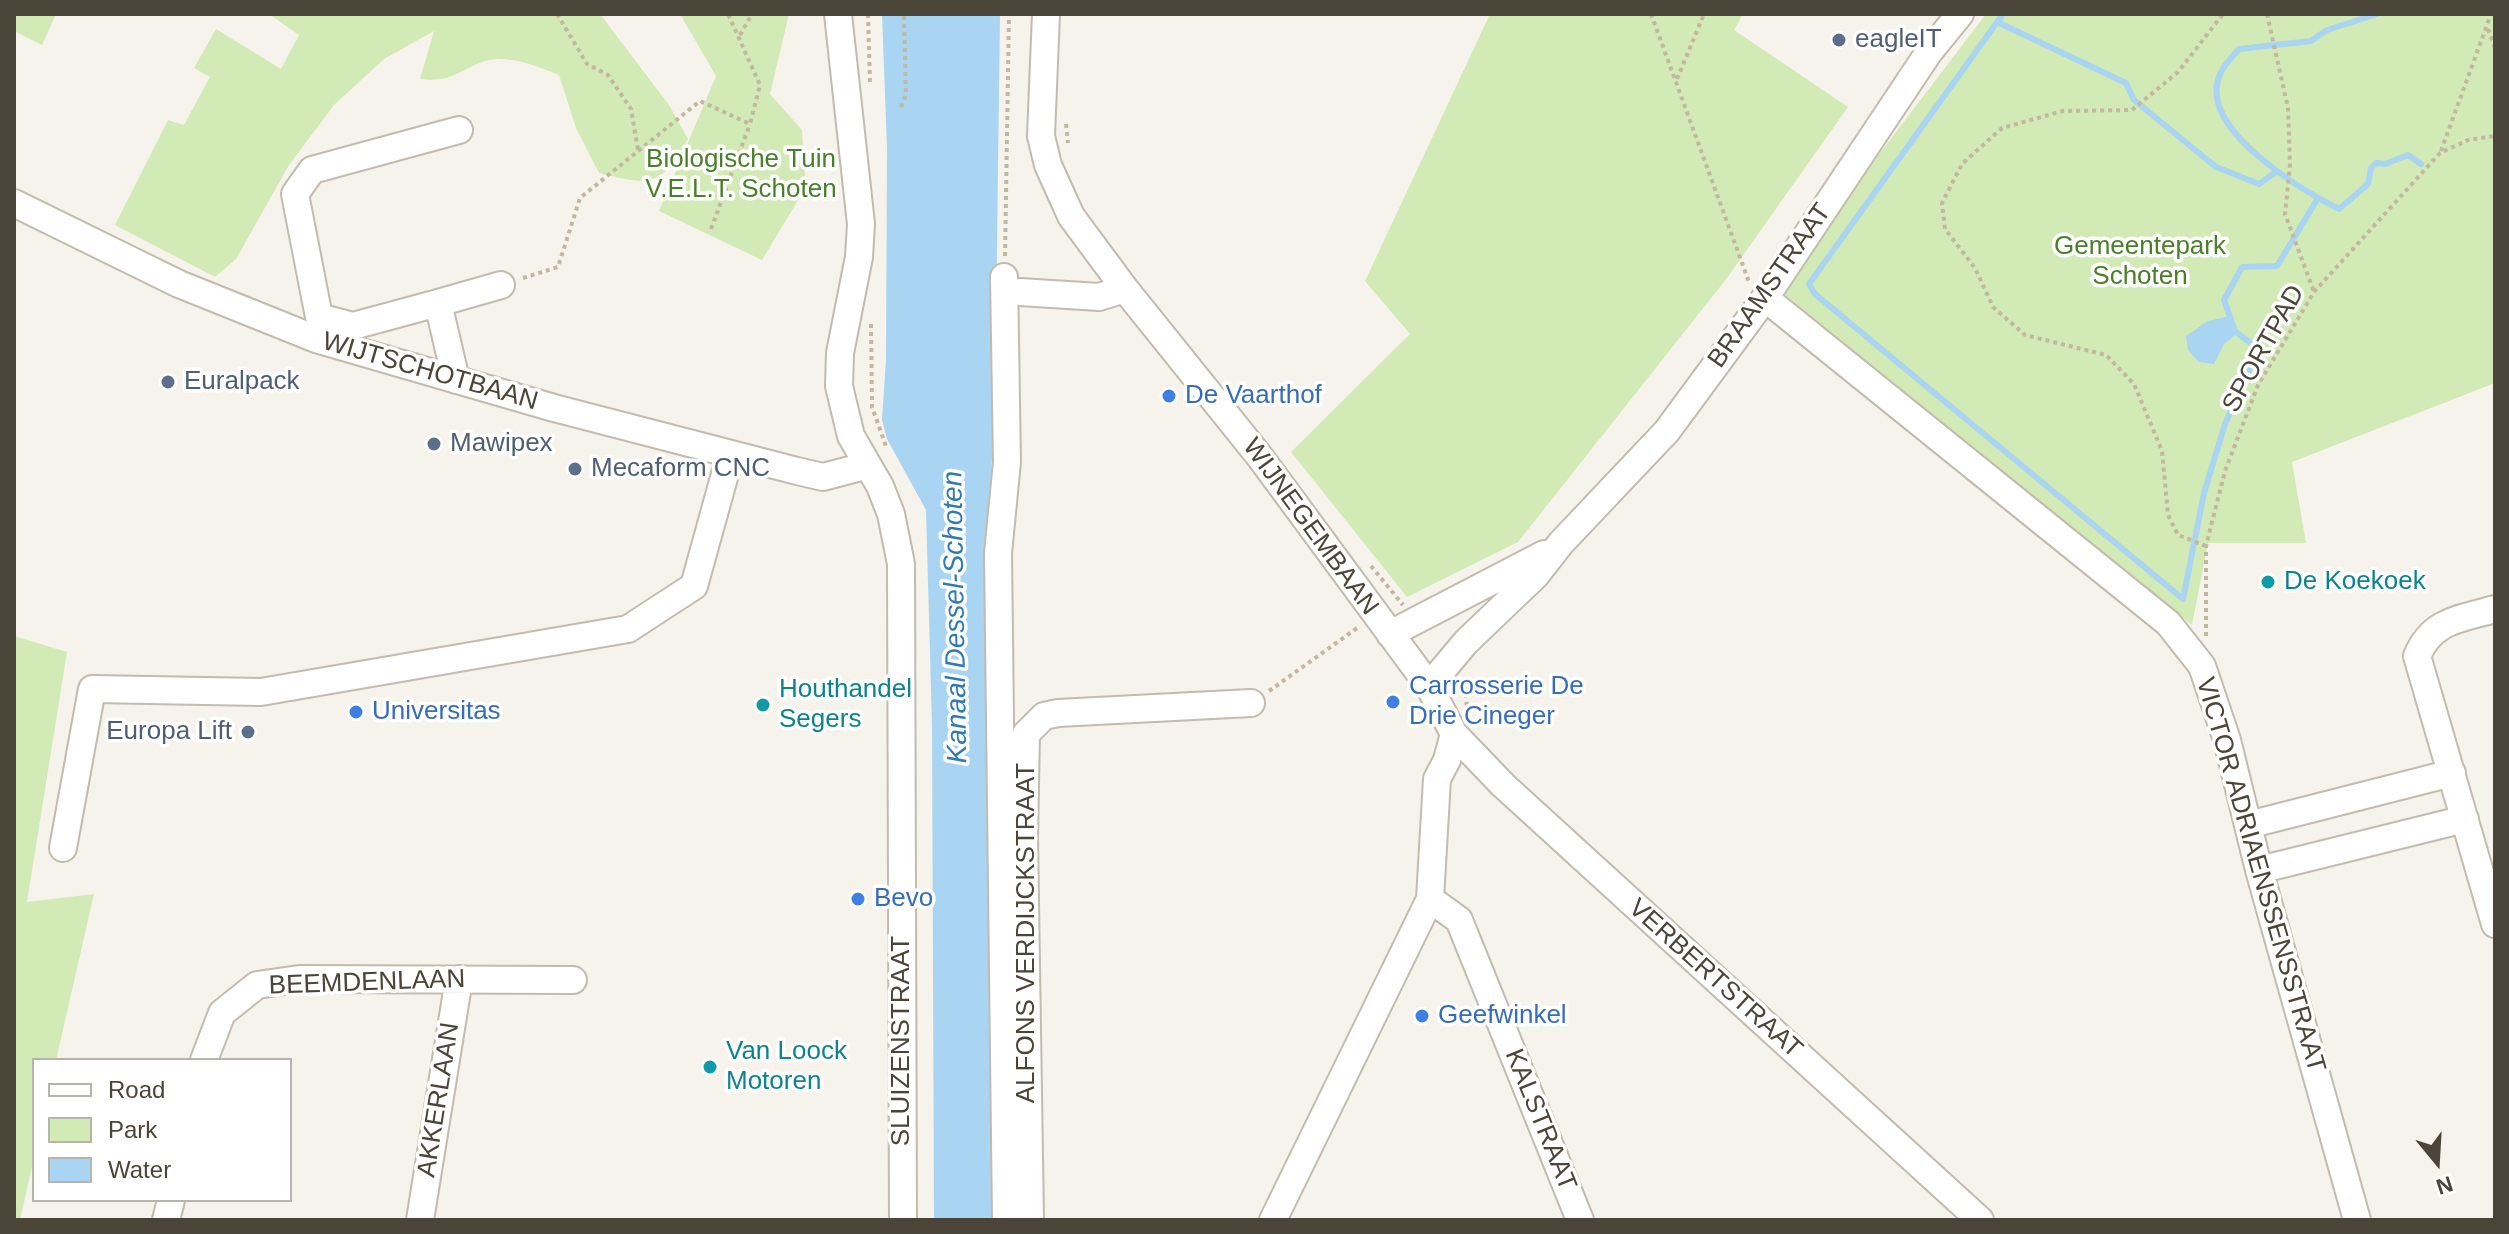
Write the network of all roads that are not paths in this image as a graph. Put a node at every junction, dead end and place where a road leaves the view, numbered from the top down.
1 (838, 14) edge
2 (1046, 14) edge
3 (1960, 14) edge
4 (459, 130) dead end
5 (14, 203) edge
6 (501, 285) road end
7 (1125, 289) junction
8 (1761, 302) junction
9 (438, 303) junction
10 (319, 329) junction
11 (456, 380) junction
12 (730, 456) junction
13 (865, 466) junction
14 (1502, 591) junction
15 (2495, 609) edge
16 (1390, 634) junction
17 (1429, 686) junction
18 (1251, 703) road end
19 (1454, 734) junction
20 (2452, 773) junction
21 (2465, 819) junction
22 (2248, 825) junction
23 (63, 848) dead end
24 (2259, 870) junction
25 (1430, 899) junction
26 (2495, 924) edge
27 (459, 979) junction
28 (573, 980) dead end
29 (205, 1058) edge
30 (420, 1220) edge
31 (903, 1220) edge
32 (1006, 1220) edge
33 (1030, 1220) edge
34 (1273, 1220) edge
35 (1580, 1220) edge
36 (1980, 1220) edge
37 (2357, 1220) edge

1 - 13 street, SLUIZENSTRAAT
2 - 7 street, WIJNEGEMBAAN
3 - 8 street, BRAAMSTRAAT
4 - 10 street
5 - 10 street, WIJTSCHOTBAAN
6 - 9 street
7 - 16 street, WIJNEGEMBAAN
7 - 32 street
8 - 14 street, BRAAMSTRAAT
8 - 22 street, VICTOR ADRIAENSSENSSTRAAT
9 - 10 street
9 - 11 street
10 - 11 street, WIJTSCHOTBAAN
11 - 12 street, WIJTSCHOTBAAN
12 - 13 street, WIJTSCHOTBAAN
12 - 23 street
13 - 31 street, SLUIZENSTRAAT
14 - 16 street, BRAAMSTRAAT
14 - 17 street, BRAAMSTRAAT
15 - 20 street
16 - 17 street, WIJNEGEMBAAN
17 - 19 street, WIJNEGEMBAAN
18 - 33 street, ALFONS VERDIJCKSTRAAT
19 - 25 street
19 - 36 street, VERBERTSTRAAT
20 - 21 street
20 - 22 street
21 - 24 street
21 - 26 street
22 - 24 street, VICTOR ADRIAENSSENSSTRAAT
24 - 37 street, VICTOR ADRIAENSSENSSTRAAT
25 - 34 street
25 - 35 street, KALSTRAAT
27 - 28 street, BEEMDENLAAN
27 - 29 street, BEEMDENLAAN
27 - 30 street, AKKERLAAN

